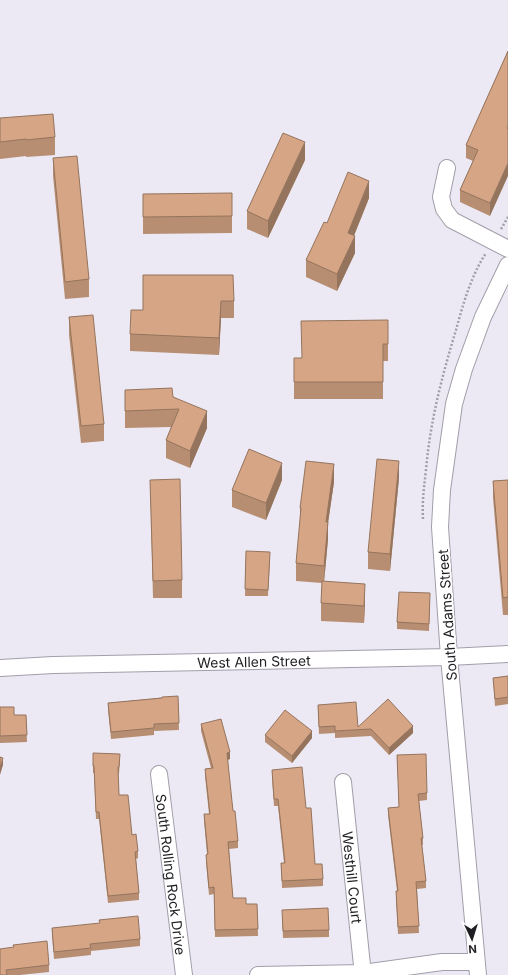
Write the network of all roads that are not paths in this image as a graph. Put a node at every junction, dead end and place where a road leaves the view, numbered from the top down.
1 (447, 168) dead end
2 (508, 249) edge
3 (508, 265) edge
4 (508, 654) edge
5 (449, 657) junction
6 (0, 668) edge
7 (159, 774) dead end
8 (343, 782) dead end
9 (477, 968) edge
10 (363, 974) edge
11 (184, 975) edge
12 (258, 975) edge

1 - 2 street
3 - 5 street, South Adams Street
4 - 5 street, West Allen Street
5 - 6 street, West Allen Street
5 - 9 street, South Adams Street
7 - 11 street, South Rolling Rock Drive
8 - 10 street, Westhill Court
9 - 10 street
10 - 12 street

